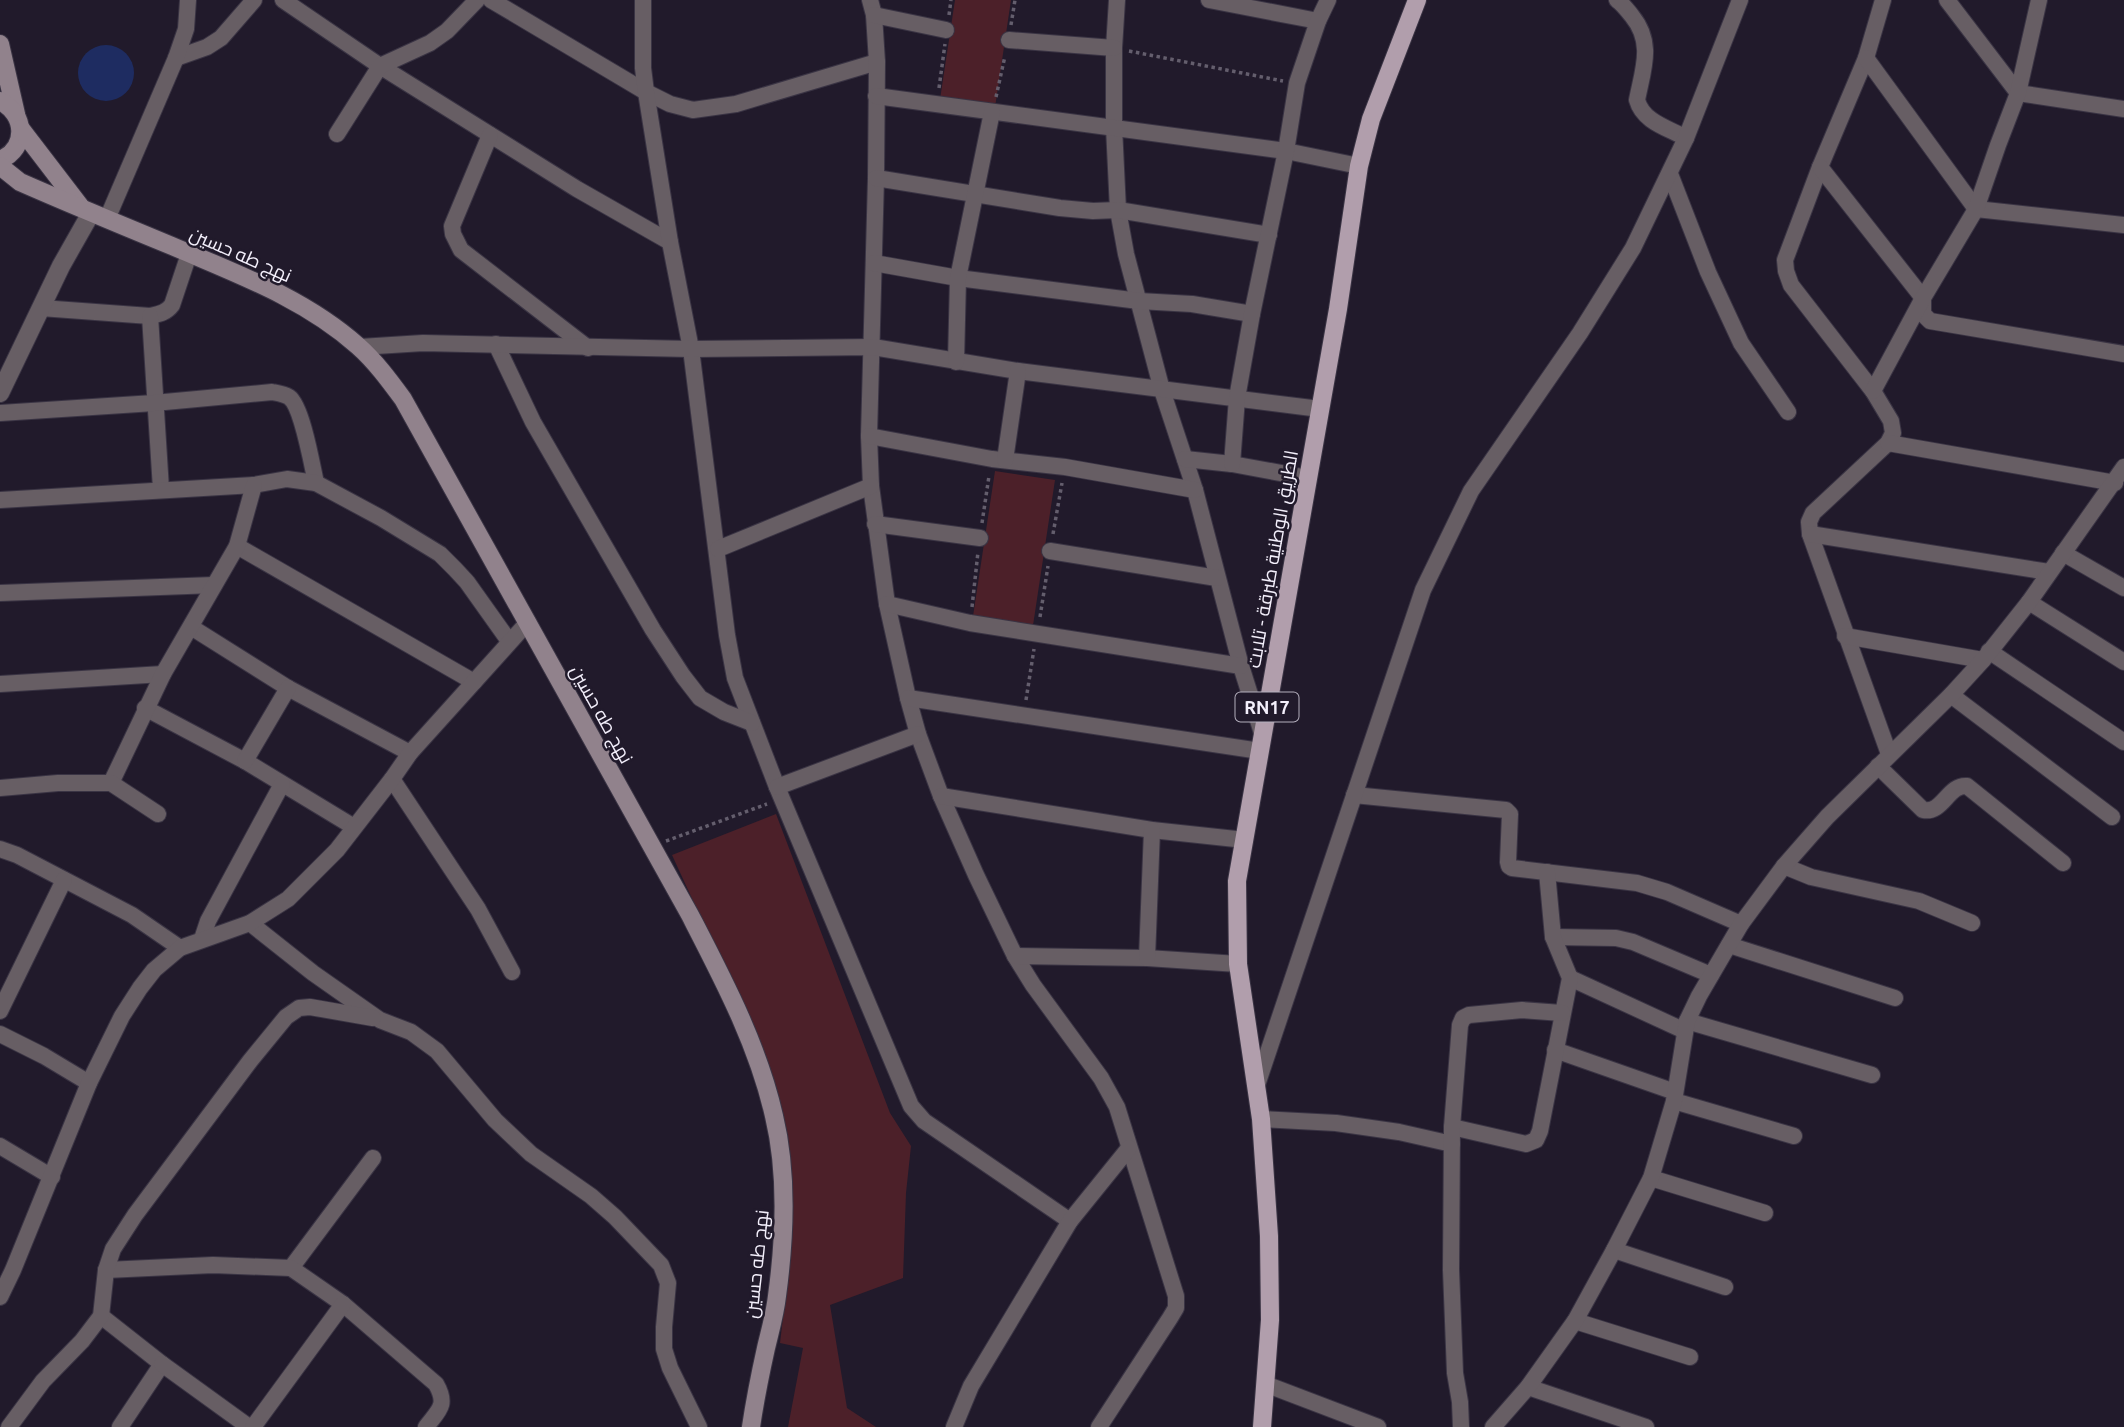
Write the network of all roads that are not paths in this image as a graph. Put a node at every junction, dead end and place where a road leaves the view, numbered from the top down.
1 (188, 0) edge
2 (254, 0) edge
3 (283, 0) edge
4 (477, 0) edge
5 (491, 0) edge
6 (643, 0) edge
7 (1117, 0) edge
8 (1209, 0) edge
9 (1328, 0) edge
10 (1417, 0) edge
11 (1617, 0) edge
12 (1740, 0) edge
13 (1883, 0) edge
14 (1947, 0) edge
15 (2039, 0) edge
16 (872, 7) edge
17 (1318, 21) junction
18 (946, 30) road end
19 (1009, 40) dead end
20 (0, 44) edge
21 (1114, 48) junction
22 (176, 58) junction
23 (1866, 58) junction
24 (877, 62) junction
25 (380, 66) junction
26 (646, 92) junction
27 (2018, 93) junction
28 (876, 96) junction
29 (0, 101) edge
30 (2124, 109) edge
31 (992, 112) junction
32 (19, 121) junction
33 (1114, 127) junction
34 (337, 134) dead end
35 (490, 135) junction
36 (1686, 138) junction
37 (1286, 151) junction
38 (0, 160) edge
39 (0, 166) edge
40 (1359, 166) junction
41 (1820, 167) junction
42 (1670, 174) junction
43 (876, 178) junction
44 (974, 194) junction
45 (1976, 209) junction
46 (1118, 210) junction
47 (93, 214) junction
48 (2124, 225) edge
49 (1269, 235) junction
50 (670, 243) junction
51 (189, 254) junction
52 (874, 263) junction
53 (958, 278) junction
54 (1923, 298) junction
55 (1139, 301) junction
56 (41, 308) junction
57 (1252, 314) junction
58 (150, 316) junction
59 (496, 344) junction
60 (360, 347) junction
61 (873, 347) junction
62 (588, 348) junction
63 (691, 349) junction
64 (2124, 354) edge
65 (956, 362) junction
66 (1018, 372) junction
67 (1162, 390) junction
68 (1873, 391) junction
69 (0, 393) edge
70 (1237, 398) junction
71 (155, 403) junction
72 (1320, 409) junction
73 (1788, 412) dead end
74 (0, 413) edge
75 (869, 436) junction
76 (1888, 443) junction
77 (1185, 459) junction
78 (1005, 460) junction
79 (1232, 464) junction
80 (2124, 467) edge
81 (1308, 478) junction
82 (2115, 482) junction
83 (316, 483) junction
84 (254, 485) junction
85 (871, 486) junction
86 (161, 489) junction
87 (1195, 490) junction
88 (0, 500) edge
89 (875, 524) junction
90 (1810, 534) junction
91 (980, 538) dead end
92 (237, 546) junction
93 (718, 549) junction
94 (1051, 551) road end
95 (2063, 553) junction
96 (2049, 572) junction
97 (1217, 578) junction
98 (214, 585) junction
99 (2124, 588) edge
100 (0, 593) edge
101 (2029, 602) junction
102 (887, 604) junction
103 (528, 622) junction
104 (191, 628) junction
105 (1846, 636) junction
106 (509, 642) junction
107 (1986, 655) junction
108 (2124, 662) edge
109 (1241, 666) junction
110 (163, 674) junction
111 (474, 682) junction
112 (0, 684) edge
113 (288, 688) junction
114 (1951, 695) junction
115 (908, 698) junction
116 (145, 708) junction
117 (752, 723) junction
118 (918, 734) junction
119 (1261, 742) junction
120 (2124, 742) edge
121 (410, 753) junction
122 (1883, 760) junction
123 (245, 761) junction
124 (392, 779) junction
125 (111, 783) junction
126 (282, 784) junction
127 (0, 788) edge
128 (780, 793) junction
129 (1354, 795) junction
130 (941, 796) junction
131 (158, 814) dead end
132 (2112, 817) dead end
133 (354, 827) junction
134 (1152, 830) junction
135 (1245, 840) junction
136 (0, 849) edge
137 (2063, 863) dead end
138 (1784, 866) junction
139 (1547, 872) junction
140 (64, 880) junction
141 (250, 923) junction
142 (1972, 923) dead end
143 (1741, 924) junction
144 (1553, 937) junction
145 (202, 939) junction
146 (1729, 945) junction
147 (180, 948) junction
148 (1015, 956) junction
149 (1147, 958) junction
150 (1238, 964) junction
151 (512, 972) dead end
152 (1711, 975) junction
153 (1570, 978) junction
154 (1895, 998) dead end
155 (0, 1011) edge
156 (1562, 1013) junction
157 (380, 1020) junction
158 (1686, 1026) junction
159 (2, 1041) edge
160 (1555, 1050) junction
161 (1872, 1075) dead end
162 (89, 1083) junction
163 (1256, 1090) junction
164 (1674, 1096) junction
165 (1261, 1119) junction
166 (1452, 1127) junction
167 (1794, 1136) dead end
168 (1452, 1144) junction
169 (0, 1146) edge
170 (1129, 1148) junction
171 (373, 1158) dead end
172 (51, 1177) junction
173 (1651, 1178) junction
174 (1765, 1213) dead end
175 (1070, 1221) junction
176 (1614, 1250) junction
177 (291, 1268) junction
178 (106, 1270) junction
179 (1726, 1287) dead end
180 (0, 1297) edge
181 (343, 1304) junction
182 (101, 1316) junction
183 (1575, 1321) junction
184 (1690, 1357) dead end
185 (162, 1364) junction
186 (1265, 1384) junction
187 (1528, 1387) junction
188 (9, 1427) edge
189 (120, 1427) edge
190 (251, 1427) edge
191 (426, 1427) edge
192 (699, 1427) edge
193 (751, 1427) edge
194 (954, 1427) edge
195 (1099, 1427) edge
196 (1262, 1427) edge
197 (1378, 1427) edge
198 (1461, 1427) edge
199 (1493, 1427) edge
200 (1646, 1427) edge

1 - 22 street
2 - 22 street
3 - 25 street
4 - 25 street
5 - 26 street
6 - 26 street
7 - 21 street
8 - 17 street
9 - 17 street
10 - 40 main road, الطريق الوطنية طبرقة - تلابت / RN17
11 - 36 street
12 - 36 street
13 - 23 street
14 - 27 street
15 - 27 street
16 - 18 street
16 - 24 street
17 - 37 street
19 - 21 street
20 - 32 main road
21 - 33 street
22 - 47 street
23 - 41 street
23 - 45 street
24 - 26 street
24 - 28 street
25 - 34 street
25 - 35 street
26 - 50 street
27 - 30 street
27 - 45 street
28 - 31 street
28 - 43 street
29 - 32 main road
31 - 33 street
31 - 44 street
32 - 38 main road
32 - 47 main road, نهج طه حسين
33 - 37 street
33 - 46 street
35 - 50 street
35 - 62 street
36 - 42 street
37 - 40 street
37 - 49 street
39 - 47 main road, نهج طه حسين
40 - 72 main road, الطريق الوطنية طبرقة - تلابت / RN17
41 - 54 street
41 - 68 street
42 - 73 street
42 - 129 street
43 - 44 street
43 - 52 street
44 - 46 street
44 - 53 street
45 - 48 street
45 - 54 street
46 - 49 street
46 - 55 street
47 - 51 main road, نهج طه حسين
47 - 56 street
49 - 57 street
50 - 63 street
51 - 58 street
51 - 60 main road, نهج طه حسين
52 - 53 street
52 - 61 street
53 - 55 street
53 - 65 street
54 - 64 street
54 - 68 street
55 - 57 street
55 - 67 street
56 - 58 street
56 - 69 street
57 - 70 street
58 - 71 street
59 - 60 street
59 - 62 street
59 - 117 street
60 - 103 main road, نهج طه حسين
61 - 63 street
61 - 65 street
61 - 75 street
62 - 63 street
63 - 93 street
65 - 66 street
66 - 67 street
66 - 78 street
67 - 70 street
67 - 77 street
68 - 76 street
70 - 72 street
70 - 79 street
71 - 74 street
71 - 83 street
71 - 86 street
72 - 81 main road, الطريق الوطنية طبرقة - تلابت / RN17
75 - 78 street
75 - 85 street
76 - 82 street
76 - 90 street
77 - 79 street
77 - 87 street
78 - 87 street
79 - 81 street
80 - 82 street
81 - 119 main road, الطريق الوطنية طبرقة - تلابت / RN17
82 - 95 street
83 - 84 street
83 - 106 street
84 - 86 street
84 - 92 street
85 - 89 street
85 - 93 street
86 - 88 street
87 - 97 street
89 - 91 street
89 - 102 street
90 - 96 street
90 - 105 street
92 - 98 street
92 - 111 street
93 - 117 street
94 - 97 street
95 - 96 street
95 - 99 street
96 - 101 street
97 - 109 street
98 - 100 street
98 - 104 street
101 - 107 street
101 - 108 street
102 - 109 street
102 - 115 street
103 - 106 street
103 - 193 main road, نهج طه حسين
104 - 110 street
104 - 113 street
105 - 107 street
105 - 122 street
106 - 111 street
107 - 114 street
107 - 120 street
109 - 119 street
110 - 112 street
110 - 116 street
111 - 121 street
113 - 121 street
113 - 123 street
114 - 122 street
114 - 132 street
115 - 118 street
115 - 119 street
116 - 123 street
116 - 125 street
117 - 128 street
118 - 128 street
118 - 130 street
119 - 135 main road, الطريق الوطنية طبرقة - تلابت / RN17
121 - 124 street
122 - 137 street
122 - 138 street
123 - 126 street
124 - 133 street
124 - 151 street
125 - 127 street
125 - 131 street
126 - 133 street
126 - 145 street
128 - 175 street
129 - 139 street
129 - 163 street
130 - 134 street
130 - 148 street
133 - 141 street
134 - 135 street
134 - 149 street
135 - 150 main road, الطريق الوطنية طبرقة - تلابت / RN17
136 - 140 street
138 - 142 street
138 - 143 street
139 - 143 street
139 - 144 street
140 - 147 street
140 - 155 street
141 - 145 street
141 - 157 street
143 - 146 street
144 - 152 street
144 - 153 street
145 - 147 street
146 - 152 street
146 - 154 street
147 - 162 street
148 - 149 street
148 - 170 street
149 - 150 street
150 - 163 main road, الطريق الوطنية طبرقة - تلابت / RN17
152 - 158 street
153 - 156 street
153 - 158 street
156 - 160 street
156 - 166 street
157 - 178 street
157 - 192 street
158 - 161 street
158 - 164 street
159 - 162 street
160 - 164 street
160 - 166 street
162 - 172 street
163 - 165 main road, الطريق الوطنية طبرقة - تلابت / RN17
164 - 167 street
164 - 173 street
165 - 168 street
165 - 186 main road, الطريق الوطنية طبرقة - تلابت / RN17
166 - 168 street
168 - 198 street
169 - 172 street
170 - 175 street
170 - 195 street
171 - 177 street
172 - 180 street
173 - 174 street
173 - 176 street
175 - 194 street
176 - 179 street
176 - 183 street
177 - 178 street
177 - 181 street
178 - 182 street
181 - 190 street
181 - 191 street
182 - 185 street
182 - 188 street
183 - 184 street
183 - 187 street
185 - 189 street
185 - 190 street
186 - 196 main road, الطريق الوطنية طبرقة - تلابت / RN17
186 - 197 street
187 - 199 street
187 - 200 street

